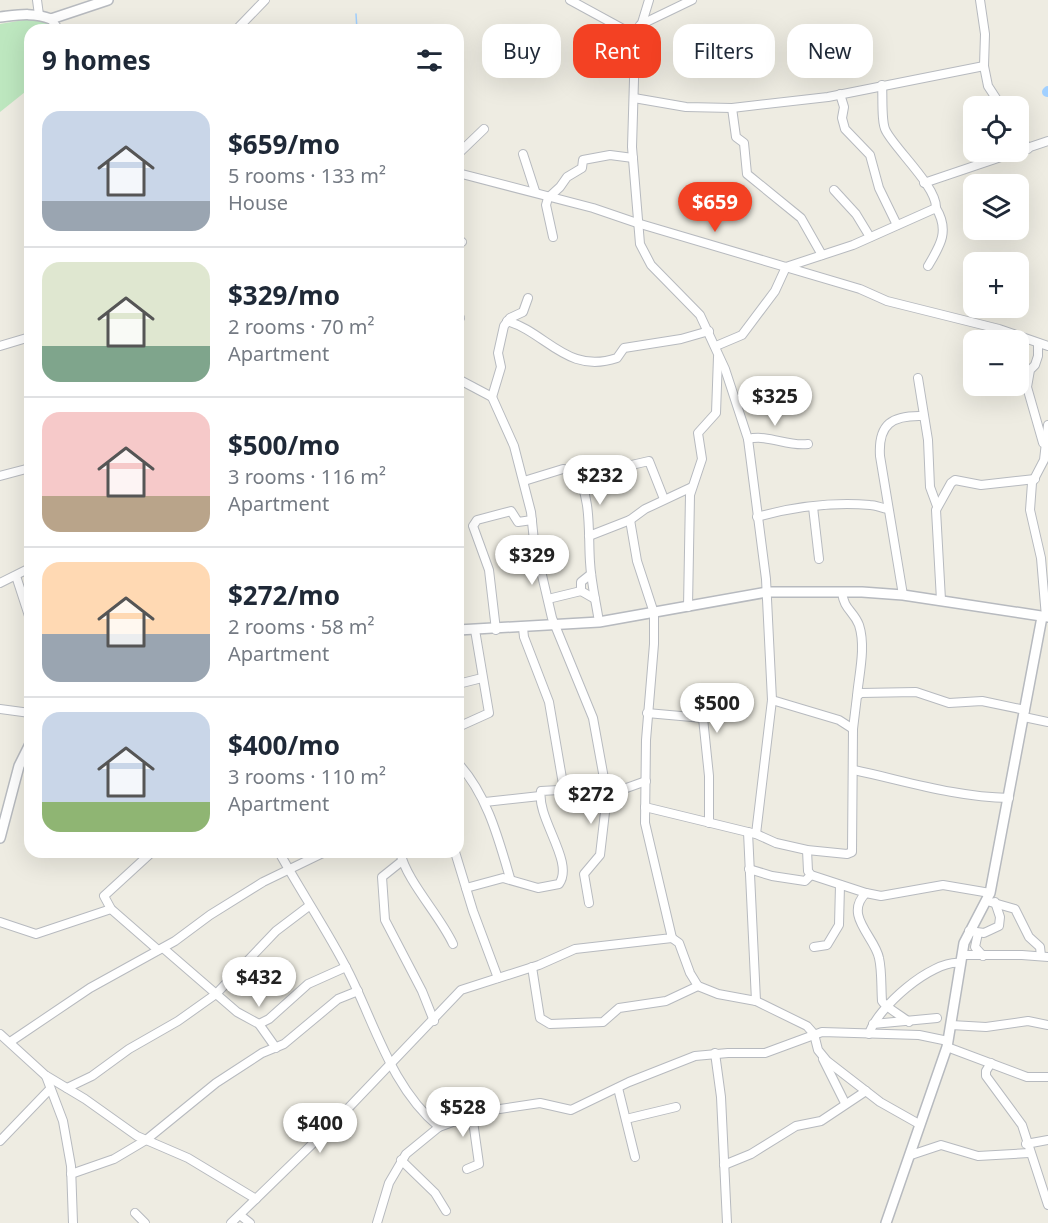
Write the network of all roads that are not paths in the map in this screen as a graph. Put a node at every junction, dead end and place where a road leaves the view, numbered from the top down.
1 (37, 0) edge
2 (108, 0) edge
3 (265, 0) edge
4 (570, 0) edge
5 (649, 0) edge
6 (692, 0) edge
7 (980, 0) edge
8 (39, 15) junction
9 (0, 17) edge
10 (51, 19) junction
11 (54, 24) edge
12 (242, 24) edge
13 (614, 24) edge
14 (640, 24) edge
15 (642, 24) edge
16 (984, 66) junction
17 (635, 78) edge
18 (882, 85) junction
19 (840, 94) junction
20 (994, 96) edge
21 (634, 98) junction
22 (732, 108) junction
23 (484, 129) dead end
24 (1048, 141) edge
25 (464, 148) edge
26 (1029, 149) edge
27 (523, 154) dead end
28 (633, 158) junction
29 (982, 162) edge
30 (464, 174) edge
31 (924, 183) junction
32 (834, 190) dead end
33 (535, 191) junction
34 (548, 198) junction
35 (936, 208) junction
36 (637, 223) junction
37 (897, 225) junction
38 (553, 237) dead end
39 (870, 237) junction
40 (822, 255) junction
41 (928, 266) dead end
42 (786, 267) junction
43 (528, 298) dead end
44 (507, 321) junction
45 (709, 331) junction
46 (24, 339) edge
47 (1038, 343) junction
48 (0, 346) edge
49 (1048, 346) edge
50 (717, 349) junction
51 (918, 378) dead end
52 (464, 382) edge
53 (492, 397) junction
54 (923, 416) junction
55 (1048, 425) edge
56 (747, 439) junction
57 (808, 444) dead end
58 (1045, 450) junction
59 (24, 470) edge
60 (0, 476) edge
61 (579, 477) junction
62 (1035, 479) junction
63 (524, 481) junction
64 (692, 487) junction
65 (664, 499) junction
66 (937, 506) junction
67 (813, 507) junction
68 (888, 508) junction
69 (757, 517) junction
70 (532, 520) junction
71 (630, 520) junction
72 (589, 536) junction
73 (819, 558) dead end
74 (24, 571) edge
75 (591, 574) junction
76 (16, 576) junction
77 (0, 583) edge
78 (581, 591) junction
79 (767, 592) junction
80 (842, 592) junction
81 (903, 595) junction
82 (548, 599) junction
83 (595, 599) junction
84 (941, 600) junction
85 (24, 601) edge
86 (688, 606) junction
87 (654, 613) junction
88 (1045, 617) edge
89 (599, 622) junction
90 (556, 625) junction
91 (523, 628) junction
92 (464, 630) edge
93 (475, 630) junction
94 (496, 630) junction
95 (482, 678) junction
96 (464, 682) edge
97 (857, 696) junction
98 (772, 700) junction
99 (0, 709) edge
100 (24, 712) edge
101 (647, 713) junction
102 (1025, 713) junction
103 (1048, 722) edge
104 (464, 725) edge
105 (853, 729) junction
106 (24, 756) edge
107 (464, 769) edge
108 (854, 770) junction
109 (646, 781) junction
110 (564, 790) junction
111 (608, 795) junction
112 (540, 796) junction
113 (1009, 798) junction
114 (484, 802) junction
115 (645, 807) junction
116 (709, 823) junction
117 (752, 833) junction
118 (0, 838) edge
119 (807, 850) junction
120 (145, 858) edge
121 (282, 858) edge
122 (311, 858) edge
123 (401, 858) edge
124 (456, 858) edge
125 (402, 861) junction
126 (288, 868) junction
127 (750, 869) junction
128 (811, 875) junction
129 (510, 878) junction
130 (840, 885) junction
131 (466, 888) junction
132 (866, 893) junction
133 (991, 899) junction
134 (589, 903) dead end
135 (309, 906) junction
136 (111, 909) junction
137 (0, 922) edge
138 (973, 932) junction
139 (672, 938) junction
140 (453, 944) dead end
141 (814, 947) dead end
142 (161, 949) junction
143 (983, 956) junction
144 (1045, 957) edge
145 (961, 959) junction
146 (346, 967) junction
147 (532, 967) junction
148 (498, 978) junction
149 (698, 986) junction
150 (358, 991) junction
151 (216, 994) junction
152 (756, 1001) junction
153 (886, 1006) junction
154 (937, 1018) dead end
155 (434, 1021) junction
156 (909, 1022) junction
157 (259, 1024) junction
158 (873, 1024) junction
159 (951, 1025) junction
160 (1048, 1025) edge
161 (0, 1034) edge
162 (814, 1034) junction
163 (869, 1034) junction
164 (10, 1042) junction
165 (947, 1044) junction
166 (276, 1048) junction
167 (715, 1053) junction
168 (821, 1055) junction
169 (992, 1063) junction
170 (390, 1065) junction
171 (45, 1075) junction
172 (1048, 1077) edge
173 (68, 1088) junction
174 (618, 1088) junction
175 (50, 1089) junction
176 (866, 1090) junction
177 (845, 1103) junction
178 (676, 1107) dead end
179 (472, 1114) junction
180 (626, 1119) junction
181 (919, 1124) junction
182 (439, 1126) junction
183 (146, 1140) junction
184 (1048, 1140) edge
185 (0, 1141) edge
186 (1026, 1144) junction
187 (1029, 1153) junction
188 (911, 1155) junction
189 (635, 1157) dead end
190 (401, 1160) junction
191 (724, 1165) junction
192 (467, 1169) dead end
193 (1036, 1173) junction
194 (71, 1174) junction
195 (1048, 1176) edge
196 (256, 1199) junction
197 (1048, 1205) edge
198 (446, 1211) dead end
199 (135, 1214) dead end
200 (240, 1215) junction
201 (73, 1223) edge
202 (145, 1223) edge
203 (231, 1223) edge
204 (250, 1223) edge
205 (377, 1223) edge
206 (727, 1223) edge
207 (886, 1223) edge

1 - 8 street
2 - 10 street
3 - 12 street
4 - 13 street
5 - 14 street
6 - 15 street
7 - 16 street
8 - 9 street
8 - 10 street
10 - 11 street
16 - 18 street
16 - 20 street
17 - 21 street
18 - 19 street
18 - 31 street
19 - 22 street
19 - 37 street
21 - 22 street
21 - 28 street
22 - 40 street
23 - 25 street
24 - 26 street
27 - 33 street
28 - 34 street
28 - 36 street
29 - 31 street
30 - 33 street
31 - 35 street
32 - 39 street
33 - 34 street
34 - 36 street
34 - 38 street
35 - 37 street
35 - 41 street
36 - 42 street
36 - 45 street
37 - 39 street
39 - 40 street
40 - 42 street
42 - 47 street
42 - 50 street
43 - 44 street
44 - 45 street
44 - 53 street
45 - 50 street
46 - 48 street
47 - 49 street
47 - 58 street
50 - 56 street
50 - 64 street
51 - 54 street
52 - 53 street
53 - 63 street
54 - 66 street
54 - 68 street
55 - 58 street
56 - 57 street
56 - 69 street
58 - 62 street
59 - 60 street
61 - 63 street
61 - 65 street
61 - 72 street
62 - 66 street
62 - 88 street
63 - 70 street
64 - 65 street
64 - 86 street
65 - 71 street
66 - 84 street
67 - 68 street
67 - 69 street
67 - 73 street
68 - 81 street
69 - 79 street
70 - 82 street
70 - 94 street
71 - 72 street
71 - 87 street
72 - 75 street
74 - 76 street
75 - 78 street
75 - 83 street
76 - 77 street
76 - 85 street
78 - 82 street
78 - 83 street
79 - 80 street
79 - 86 street
79 - 98 street
80 - 81 street
80 - 97 street
81 - 84 street
82 - 90 street
83 - 89 street
84 - 88 street
86 - 87 street
87 - 89 street
87 - 101 street
88 - 102 street
89 - 90 street
90 - 91 street
90 - 111 street
91 - 94 street
91 - 110 street
92 - 93 street
93 - 94 street
93 - 95 street
95 - 96 street
95 - 104 street
97 - 102 street
97 - 105 street
98 - 105 street
98 - 117 street
99 - 100 street
101 - 109 street
101 - 116 street
102 - 103 street
102 - 113 street
105 - 108 street
106 - 118 street
107 - 114 street
108 - 113 street
108 - 119 street
109 - 111 street
109 - 115 street
110 - 111 street
110 - 112 street
111 - 134 street
112 - 114 street
112 - 129 street
113 - 133 street
114 - 129 street
115 - 116 street
115 - 139 street
116 - 117 street
117 - 119 street
117 - 127 street
119 - 128 street
120 - 136 street
121 - 126 street
122 - 126 street
123 - 125 street
124 - 131 street
125 - 140 street
125 - 155 street
126 - 135 street
126 - 142 street
127 - 128 street
127 - 152 street
128 - 130 street
129 - 131 street
130 - 132 street
130 - 141 street
131 - 148 street
132 - 133 street
132 - 153 street
133 - 138 street
133 - 138 street
133 - 144 street
135 - 146 street
135 - 151 street
136 - 137 street
136 - 142 street
138 - 143 street
138 - 145 street
139 - 147 street
139 - 149 street
142 - 151 street
142 - 164 street
143 - 144 street
143 - 145 street
145 - 153 street
145 - 159 street
146 - 150 street
146 - 157 street
147 - 148 street
147 - 149 street
148 - 155 street
149 - 152 street
150 - 166 street
150 - 170 street
151 - 157 street
151 - 173 street
152 - 162 street
153 - 156 street
153 - 158 street
154 - 156 street
155 - 170 street
156 - 158 street
157 - 166 street
158 - 163 street
159 - 160 street
159 - 165 street
161 - 164 street
162 - 163 street
162 - 167 street
162 - 168 street
163 - 165 street
164 - 171 street
165 - 169 street
165 - 181 street
166 - 183 street
167 - 174 street
167 - 191 street
168 - 176 street
168 - 177 street
169 - 172 street
169 - 186 street
170 - 182 street
170 - 196 street
171 - 173 street
171 - 175 street
173 - 183 street
174 - 179 street
174 - 180 street
175 - 185 street
175 - 194 street
176 - 177 street
176 - 181 street
177 - 191 street
178 - 180 street
179 - 182 street
179 - 192 street
180 - 189 street
181 - 188 street
182 - 190 street
183 - 194 street
183 - 196 street
184 - 186 street
186 - 187 street
187 - 188 street
187 - 193 street
188 - 207 street
190 - 198 street
190 - 205 street
191 - 206 street
193 - 195 street
193 - 197 street
194 - 201 street
196 - 200 street
199 - 202 street
200 - 203 street
200 - 204 street

